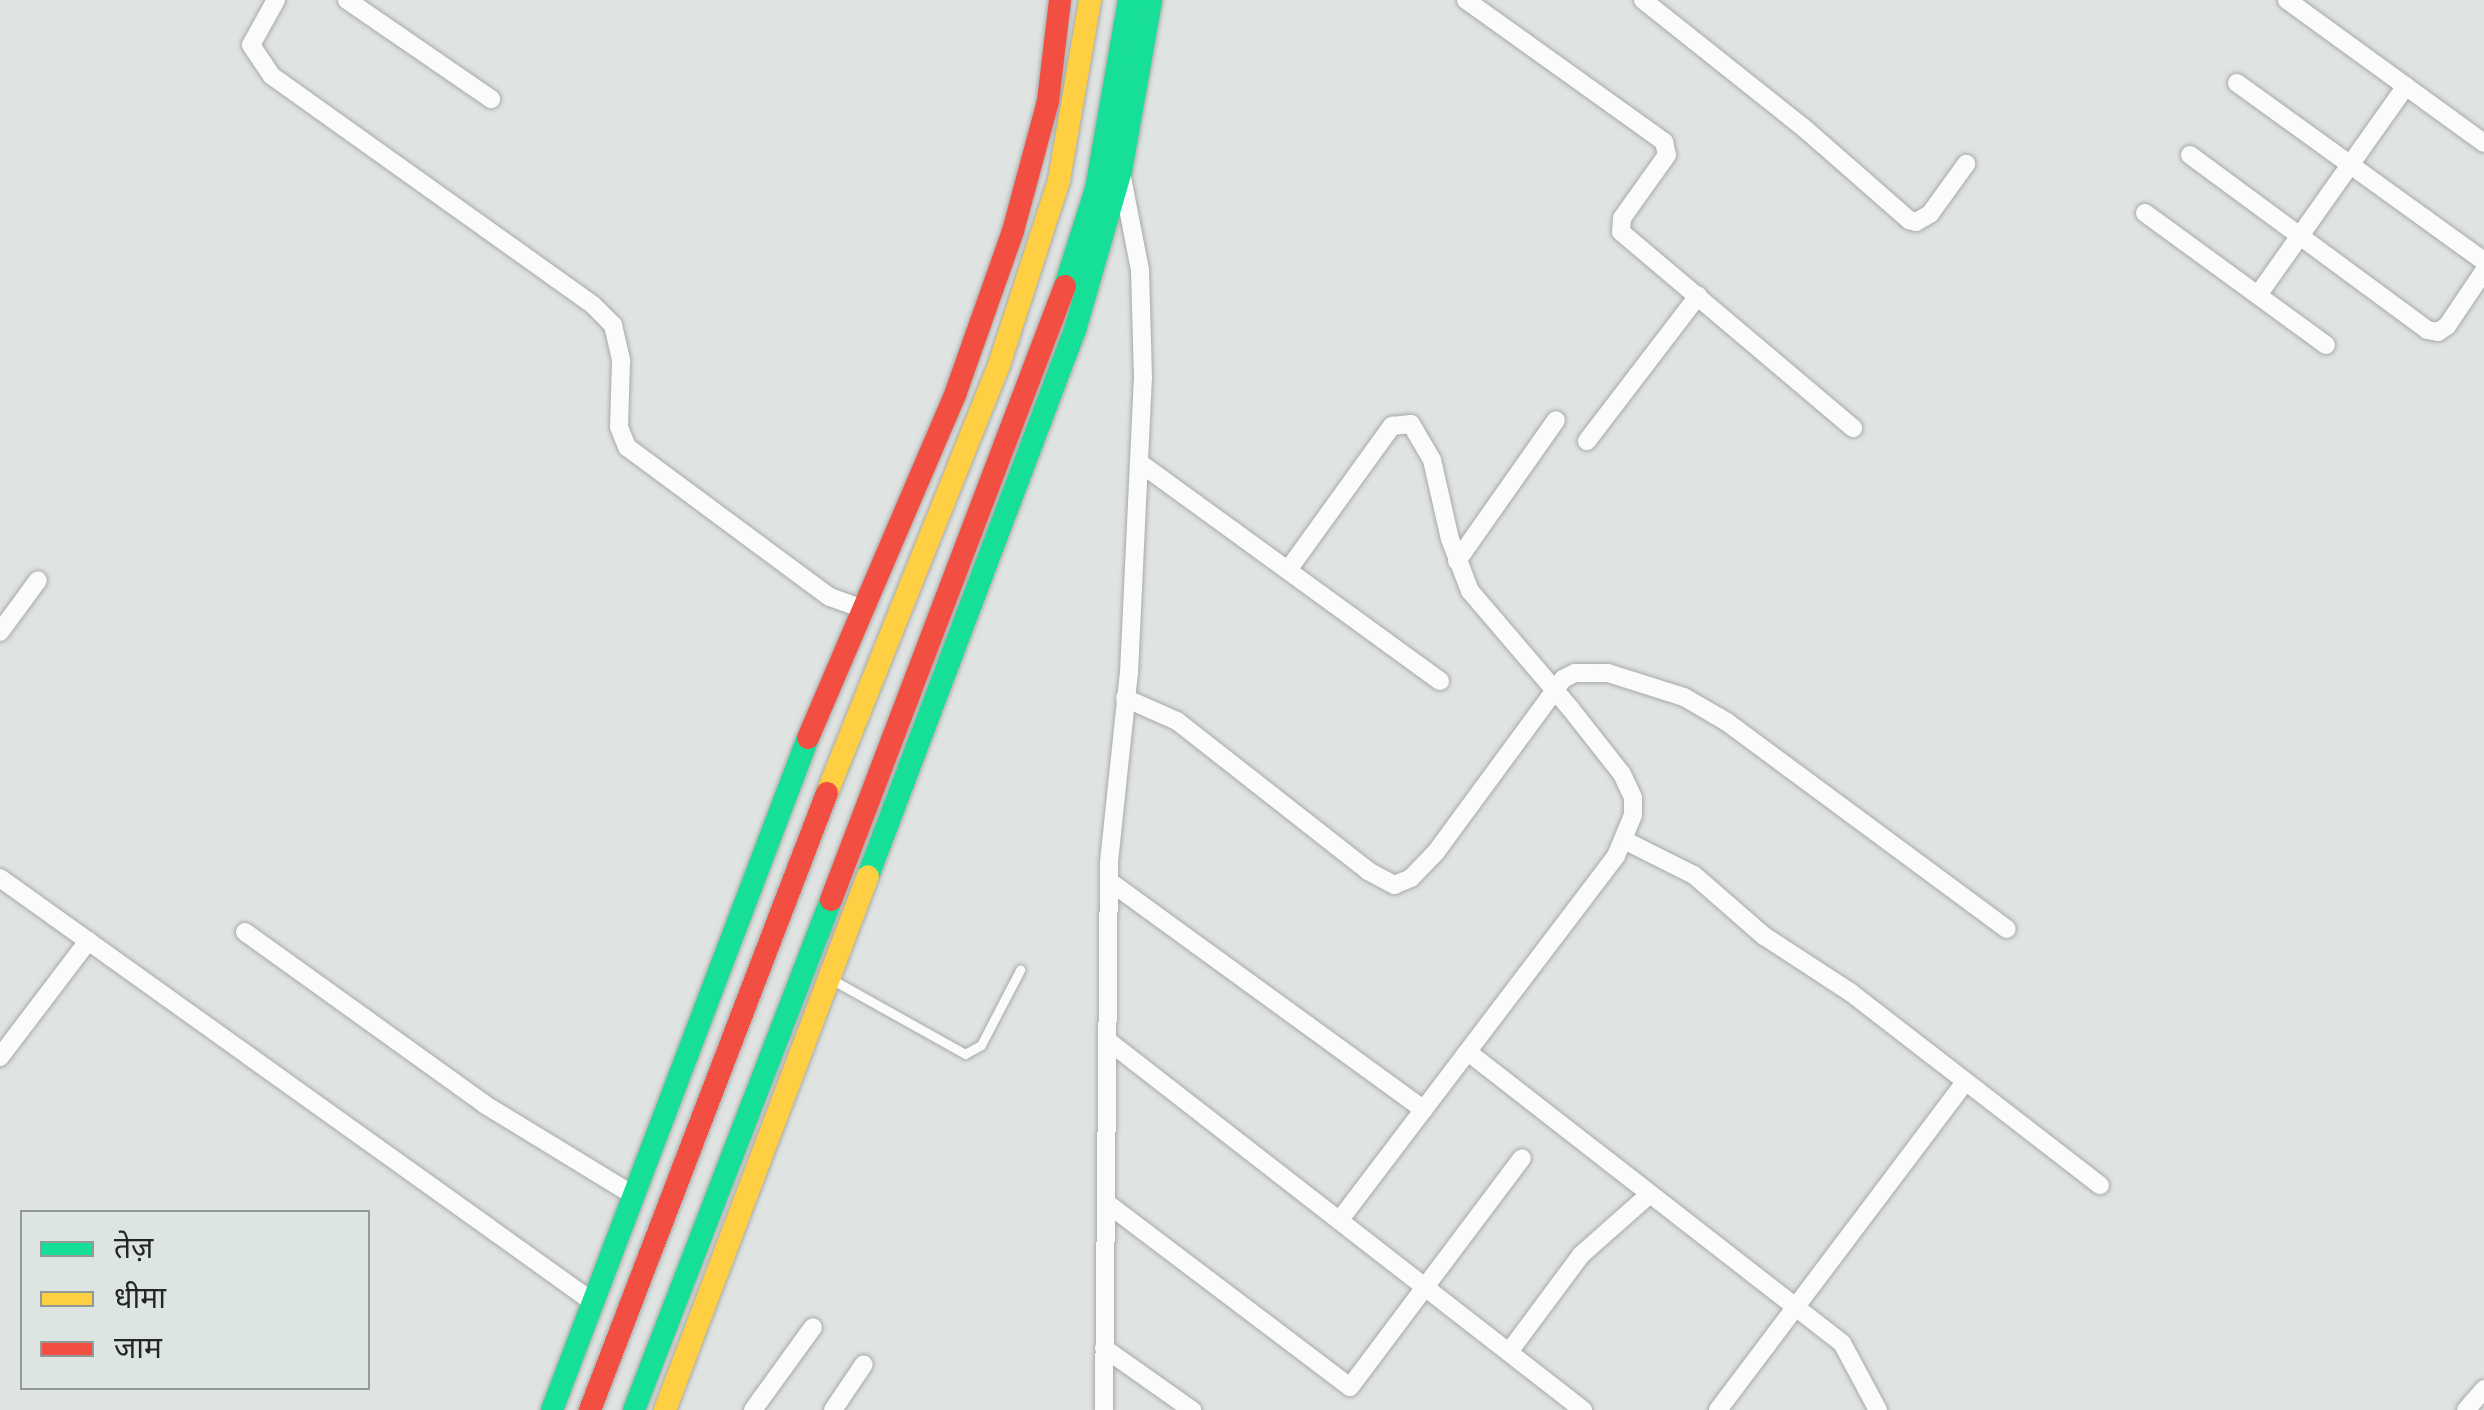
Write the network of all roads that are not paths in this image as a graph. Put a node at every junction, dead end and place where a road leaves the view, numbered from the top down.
1 (276, 0) edge
2 (348, 0) edge
3 (1060, 0) edge
4 (1090, 0) edge
5 (1128, 0) edge
6 (1151, 0) edge
7 (1466, 0) edge
8 (1644, 0) edge
9 (2287, 0) edge
10 (2237, 83) dead end
11 (2406, 86) junction
12 (491, 99) dead end
13 (2484, 143) edge
14 (2190, 155) dead end
15 (1966, 164) dead end
16 (2350, 165) junction
17 (1122, 171) junction
18 (2145, 214) dead end
19 (2300, 236) junction
20 (2484, 260) edge
21 (2484, 271) edge
22 (2258, 295) junction
23 (1698, 296) junction
24 (2326, 345) dead end
25 (1556, 420) dead end
26 (1853, 428) dead end
27 (1588, 442) dead end
28 (1140, 463) junction
29 (1457, 560) junction
30 (1288, 570) junction
31 (38, 580) dead end
32 (864, 610) junction
33 (0, 632) edge
34 (1440, 681) dead end
35 (1555, 691) junction
36 (1125, 698) junction
37 (1624, 840) junction
38 (1109, 881) junction
39 (2, 882) edge
40 (2007, 930) dead end
41 (245, 932) dead end
42 (88, 942) junction
43 (1020, 970) dead end
44 (829, 978) junction
45 (1107, 1040) junction
46 (1468, 1052) junction
47 (0, 1057) edge
48 (1965, 1082) junction
49 (1424, 1110) junction
50 (1522, 1158) dead end
51 (2100, 1185) dead end
52 (1650, 1194) junction
53 (636, 1196) junction
54 (1108, 1204) junction
55 (1340, 1220) junction
56 (1425, 1286) junction
57 (593, 1302) junction
58 (1793, 1306) junction
59 (813, 1327) dead end
60 (1104, 1348) junction
61 (1509, 1352) junction
62 (864, 1364) dead end
63 (2484, 1389) edge
64 (552, 1410) edge
65 (590, 1410) edge
66 (634, 1410) edge
67 (666, 1410) edge
68 (753, 1410) edge
69 (832, 1410) edge
70 (1104, 1410) edge
71 (1192, 1410) edge
72 (1583, 1410) edge
73 (1718, 1410) edge
74 (1878, 1410) edge
75 (2466, 1410) edge

1 - 32 street
2 - 12 street
3 - 32 main road
4 - 65 main road
5 - 66 main road
6 - 17 main road
7 - 23 street
8 - 15 street
9 - 11 street
10 - 16 street
11 - 13 street
11 - 16 street
14 - 19 street
16 - 19 street
16 - 20 street
17 - 28 street
17 - 44 main road
18 - 22 street
19 - 21 street
19 - 22 street
22 - 24 street
23 - 26 street
23 - 27 street
25 - 29 street
28 - 30 street
28 - 36 street
29 - 30 street
29 - 35 street
30 - 34 street
31 - 33 street
32 - 53 main road
35 - 36 street
35 - 37 street
35 - 40 street
36 - 38 street
37 - 46 street
37 - 48 street
38 - 45 street
38 - 49 street
39 - 42 street
41 - 53 street
42 - 47 street
42 - 57 street
43 - 44 lane
44 - 67 main road
45 - 54 street
45 - 55 street
46 - 49 street
46 - 52 street
48 - 51 street
48 - 58 street
49 - 55 street
50 - 56 street
52 - 58 street
52 - 61 street
53 - 57 main road
54 - 56 street
54 - 60 street
55 - 56 street
56 - 61 street
57 - 64 main road
58 - 73 street
58 - 74 street
59 - 68 street
60 - 70 street
60 - 71 street
61 - 72 street
62 - 69 street
63 - 75 street

